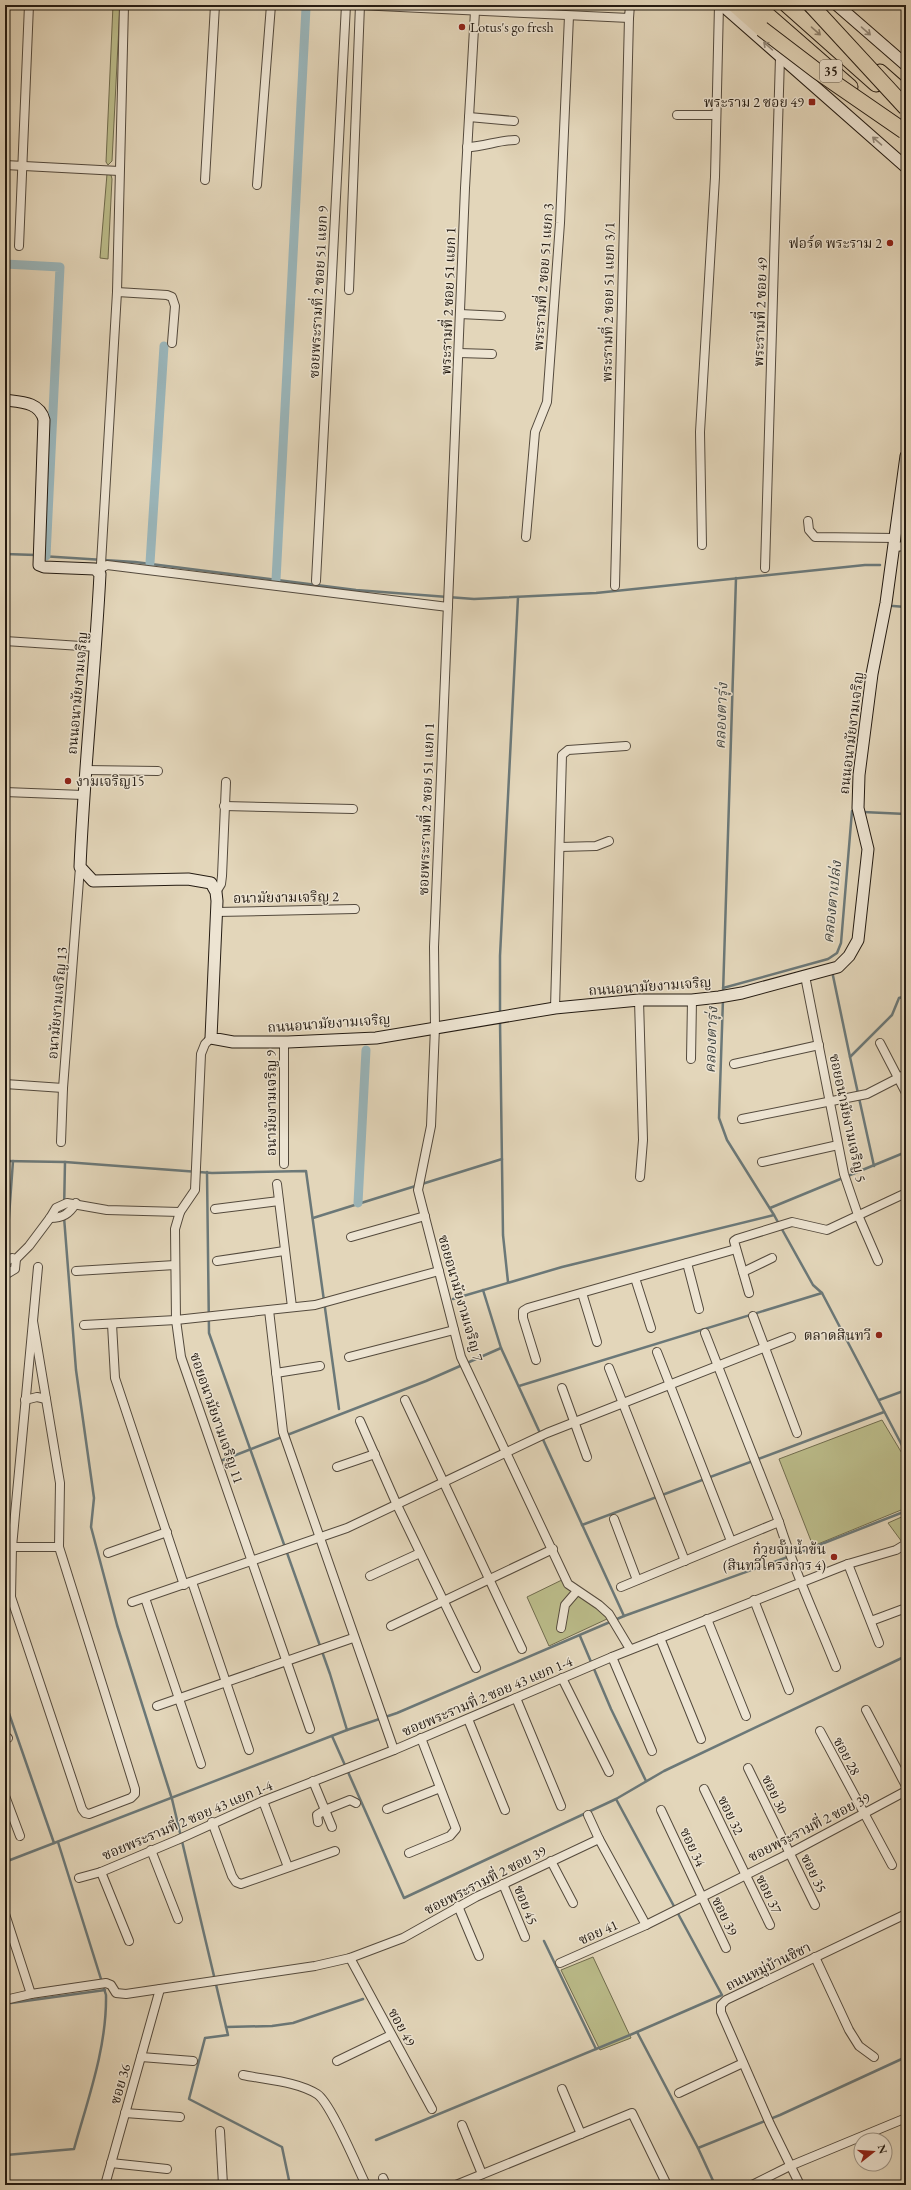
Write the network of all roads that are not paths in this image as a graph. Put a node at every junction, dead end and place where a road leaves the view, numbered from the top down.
1 (29, 5) edge
2 (124, 5) edge
3 (216, 5) edge
4 (271, 5) edge
5 (346, 5) edge
6 (359, 5) edge
7 (630, 5) edge
8 (721, 5) edge
9 (735, 5) edge
10 (756, 5) edge
11 (761, 5) edge
12 (787, 5) edge
13 (805, 5) edge
14 (811, 5) edge
15 (837, 5) edge
16 (475, 11) junction
17 (569, 16) junction
18 (629, 18) junction
19 (780, 57) junction
20 (906, 65) edge
21 (906, 95) edge
22 (906, 109) edge
23 (677, 115) dead end
24 (716, 115) junction
25 (469, 117) junction
26 (514, 121) dead end
27 (905, 134) edge
28 (515, 140) dead end
29 (467, 147) junction
30 (5, 165) edge
31 (24, 166) junction
32 (906, 167) edge
33 (119, 171) junction
34 (205, 180) dead end
35 (258, 185) dead end
36 (19, 246) dead end
37 (349, 290) dead end
38 (117, 292) junction
39 (460, 314) junction
40 (501, 316) dead end
41 (172, 343) dead end
42 (458, 353) junction
43 (492, 354) dead end
44 (5, 400) edge
45 (906, 456) edge
46 (905, 476) edge
47 (808, 521) dead end
48 (526, 537) dead end
49 (894, 542) junction
50 (702, 546) dead end
51 (906, 546) edge
52 (765, 568) dead end
53 (98, 570) junction
54 (316, 581) dead end
55 (614, 586) dead end
56 (448, 592) joint
57 (448, 605) junction
58 (5, 641) edge
59 (96, 647) junction
60 (626, 746) dead end
61 (85, 770) junction
62 (158, 771) dead end
63 (226, 782) dead end
64 (5, 792) edge
65 (83, 795) junction
66 (224, 806) junction
67 (353, 809) dead end
68 (610, 841) dead end
69 (560, 847) junction
70 (80, 867) junction
71 (216, 892) junction
72 (355, 909) dead end
73 (217, 912) junction
74 (805, 976) junction
75 (639, 1000) junction
76 (692, 1000) junction
77 (555, 1008) junction
78 (435, 1027) junction
79 (211, 1038) junction
80 (284, 1042) junction
81 (880, 1043) dead end
82 (819, 1045) junction
83 (691, 1059) dead end
84 (734, 1064) dead end
85 (906, 1074) edge
86 (898, 1079) junction
87 (5, 1084) edge
88 (63, 1088) junction
89 (906, 1093) edge
90 (829, 1103) junction
91 (742, 1118) dead end
92 (61, 1142) dead end
93 (838, 1145) junction
94 (762, 1162) dead end
95 (284, 1164) dead end
96 (640, 1177) dead end
97 (277, 1184) dead end
98 (905, 1195) edge
99 (279, 1201) junction
100 (76, 1203) junction
101 (215, 1209) dead end
102 (180, 1212) junction
103 (858, 1215) junction
104 (425, 1216) junction
105 (55, 1218) junction
106 (351, 1237) dead end
107 (736, 1249) junction
108 (284, 1251) junction
109 (772, 1258) dead end
110 (11, 1260) edge
111 (217, 1261) dead end
112 (878, 1261) dead end
113 (687, 1263) junction
114 (175, 1265) junction
115 (38, 1267) dead end
116 (76, 1271) dead end
117 (439, 1271) junction
118 (743, 1272) junction
119 (5, 1275) edge
120 (635, 1278) junction
121 (582, 1293) junction
122 (749, 1293) dead end
123 (292, 1307) junction
124 (699, 1309) dead end
125 (269, 1310) junction
126 (753, 1316) dead end
127 (176, 1320) junction
128 (34, 1321) junction
129 (112, 1324) junction
130 (84, 1325) dead end
131 (651, 1328) dead end
132 (454, 1330) junction
133 (705, 1333) dead end
134 (791, 1337) dead end
135 (597, 1342) dead end
136 (765, 1348) junction
137 (657, 1352) dead end
138 (349, 1357) dead end
139 (536, 1360) dead end
140 (320, 1366) dead end
141 (716, 1366) junction
142 (609, 1368) dead end
143 (276, 1373) junction
144 (669, 1385) junction
145 (562, 1388) dead end
146 (46, 1399) junction
147 (25, 1400) junction
148 (405, 1400) dead end
149 (621, 1403) junction
150 (360, 1421) dead end
151 (574, 1422) junction
152 (797, 1433) dead end
153 (507, 1452) junction
154 (374, 1454) junction
155 (587, 1457) dead end
156 (337, 1468) dead end
157 (444, 1482) junction
158 (397, 1504) junction
159 (614, 1519) dead end
160 (778, 1522) junction
161 (167, 1532) junction
162 (320, 1539) junction
163 (731, 1541) junction
164 (906, 1544) edge
165 (9, 1547) edge
166 (59, 1547) junction
167 (552, 1549) junction
168 (108, 1553) dead end
169 (420, 1553) junction
170 (685, 1561) junction
171 (253, 1562) junction
172 (848, 1564) junction
173 (370, 1576) dead end
174 (489, 1579) junction
175 (637, 1580) junction
176 (802, 1582) junction
177 (188, 1584) junction
178 (621, 1587) dead end
179 (577, 1591) junction
180 (145, 1598) junction
181 (754, 1600) junction
182 (443, 1601) junction
183 (132, 1602) dead end
184 (906, 1608) edge
185 (707, 1619) junction
186 (871, 1621) junction
187 (391, 1626) dead end
188 (561, 1628) dead end
189 (353, 1638) junction
190 (660, 1638) junction
191 (879, 1643) dead end
192 (522, 1649) dead end
193 (630, 1649) junction
194 (612, 1656) junction
195 (287, 1660) junction
196 (836, 1667) dead end
197 (476, 1668) dead end
198 (562, 1678) junction
199 (226, 1682) junction
200 (790, 1690) dead end
201 (178, 1698) junction
202 (516, 1698) junction
203 (157, 1706) dead end
204 (866, 1710) dead end
205 (746, 1716) dead end
206 (468, 1719) junction
207 (310, 1729) dead end
208 (820, 1731) dead end
209 (421, 1738) junction
210 (701, 1739) dead end
211 (249, 1750) dead end
212 (394, 1750) junction
213 (652, 1751) dead end
214 (201, 1764) dead end
215 (748, 1768) dead end
216 (609, 1772) dead end
217 (313, 1782) junction
218 (906, 1786) edge
219 (440, 1788) junction
220 (704, 1789) dead end
221 (906, 1791) edge
222 (5, 1796) edge
223 (263, 1801) junction
224 (356, 1803) dead end
225 (561, 1806) dead end
226 (387, 1809) dead end
227 (325, 1810) junction
228 (505, 1810) dead end
229 (661, 1810) dead end
230 (863, 1814) junction
231 (588, 1815) dead end
232 (212, 1822) junction
233 (318, 1822) dead end
234 (332, 1827) dead end
235 (20, 1836) dead end
236 (599, 1839) junction
237 (151, 1850) junction
238 (335, 1851) dead end
239 (409, 1853) dead end
240 (790, 1853) junction
241 (551, 1861) junction
242 (892, 1865) dead end
243 (288, 1867) junction
244 (101, 1872) junction
245 (746, 1874) junction
246 (79, 1878) dead end
247 (503, 1884) junction
248 (701, 1896) junction
249 (573, 1903) dead end
250 (815, 1905) dead end
251 (458, 1906) junction
252 (5, 1914) edge
253 (906, 1914) edge
254 (178, 1919) dead end
255 (646, 1925) junction
256 (770, 1925) dead end
257 (525, 1937) dead end
258 (129, 1941) dead end
259 (726, 1948) dead end
260 (479, 1956) dead end
261 (815, 1957) junction
262 (350, 1958) junction
263 (560, 1962) dead end
264 (160, 1989) junction
265 (31, 1994) junction
266 (5, 2000) edge
267 (391, 2035) junction
268 (141, 2057) junction
269 (874, 2057) dead end
270 (193, 2061) dead end
271 (337, 2061) dead end
272 (743, 2063) junction
273 (243, 2075) dead end
274 (562, 2089) dead end
275 (678, 2093) dead end
276 (432, 2109) dead end
277 (125, 2113) junction
278 (180, 2117) dead end
279 (906, 2118) edge
280 (462, 2125) dead end
281 (220, 2131) dead end
282 (581, 2134) junction
283 (111, 2163) junction
284 (790, 2166) junction
285 (167, 2169) dead end
286 (482, 2174) junction
287 (105, 2185) edge
288 (223, 2185) edge
289 (366, 2185) edge
290 (456, 2185) edge
291 (667, 2185) edge
292 (752, 2185) edge
293 (800, 2185) edge

1 - 31 street
2 - 33 street
3 - 34 street
4 - 35 street
5 - 54 street, ซอยพระรามที่ 2 ซอย 51 แยก 9
6 - 16 street
6 - 37 street
7 - 18 street, พระรามที่ 2 ซอย 51 แยก 3/1
19 -> 8 street, 35
8 - 24 street
9 - 27 highway, bridge
10 - 27 highway, 35
11 - 27 highway, bridge
12 -> 22 highway, bridge
13 - 21 highway, 35
14 - 22 highway, bridge
15 -> 20 street
16 - 17 street
16 - 25 street, พระรามที่ 2 ซอย 51 แยก 1
17 - 18 street
17 - 48 street, พระรามที่ 2 ซอย 51 แยก 3
18 - 55 street, พระรามที่ 2 ซอย 51 แยก 3/1
32 -> 19 street, 35
19 - 52 street, พระรามที่ 2 ซอย 49
23 - 24 street
24 - 50 street
25 - 26 street
25 - 29 street, พระรามที่ 2 ซอย 51 แยก 1
28 - 29 street
29 - 39 street, พระรามที่ 2 ซอย 51 แยก 1
30 - 31 street
31 - 33 street
31 - 36 street
33 - 38 street
38 - 41 street
38 - 53 street
39 - 40 street
39 - 42 street, พระรามที่ 2 ซอย 51 แยก 1
42 - 43 street
42 - 56 street, พระรามที่ 2 ซอย 51 แยก 1
44 - 53 street
45 - 46 street, ถนนอนามัยงามเจริญ
46 - 49 street, ถนนอนามัยงามเจริญ
47 - 49 street
49 - 51 street
49 - 74 street, ถนนอนามัยงามเจริญ
53 - 57 street
53 - 59 street, ถนนอนามัยงามเจริญ
56 - 57 street, ซอยพระรามที่ 2 ซอย 51 แยก 1
57 - 78 street, ซอยพระรามที่ 2 ซอย 51 แยก 1
58 - 59 street
59 - 61 street, ถนนอนามัยงามเจริญ
60 - 69 street
61 - 62 street
61 - 65 street, ถนนอนามัยงามเจริญ
63 - 66 street
64 - 65 street
65 - 70 street, ถนนอนามัยงามเจริญ
66 - 67 street
66 - 71 street
68 - 69 street
69 - 77 street
70 - 71 street
70 - 88 street, อนามัยงามเจริญ 13
71 - 73 street
72 - 73 street, อนามัยงามเจริญ 2
73 - 79 street
74 - 76 street, ถนนอนามัยงามเจริญ
74 - 82 street, ซอยอนามัยงามเจริญ 5
75 - 76 street, ถนนอนามัยงามเจริญ
75 - 77 street, ถนนอนามัยงามเจริญ
75 - 96 street
76 - 83 street
77 - 78 street, ถนนอนามัยงามเจริญ
78 - 80 street, ถนนอนามัยงามเจริญ
78 - 104 street, ซอยอนามัยงามเจริญ 7
79 - 80 street, ถนนอนามัยงามเจริญ
79 - 102 street, ซอยอนามัยงามเจริญ 11
80 - 95 street, อนามัยงามเจริญ 9
81 - 86 street
82 - 84 street
82 - 90 street, ซอยอนามัยงามเจริญ 5
85 - 86 street
86 - 89 street
86 - 90 street
87 - 88 street
88 - 92 street, อนามัยงามเจริญ 13
90 - 91 street
90 - 93 street, ซอยอนามัยงามเจริญ 5
93 - 94 street
93 - 103 street, ซอยอนามัยงามเจริญ 5
97 - 99 street
98 - 103 street
99 - 101 street
99 - 108 street
100 - 102 street
100 - 105 street
100 - 105 street
102 - 114 street, ซอยอนามัยงามเจริญ 11
103 - 107 street
103 - 112 street, ซอยอนามัยงามเจริญ 5
104 - 106 street
104 - 117 street, ซอยอนามัยงามเจริญ 7
105 - 110 street
107 - 113 street
107 - 118 street
108 - 111 street
108 - 123 street
109 - 118 street
110 - 119 street
113 - 120 street
113 - 124 street
114 - 116 street
114 - 127 street, ซอยอนามัยงามเจริญ 11
115 - 128 street
117 - 123 street
117 - 132 street, ซอยอนามัยงามเจริญ 7
118 - 122 street
120 - 121 street
120 - 131 street
121 - 135 street
121 - 139 street
123 - 125 street
125 - 127 street
125 - 143 street
126 - 136 street
127 - 129 street
127 - 171 street, ซอยอนามัยงามเจริญ 11
128 - 146 street
128 - 147 street
129 - 130 street
129 - 161 street
132 - 138 street
132 - 153 street, ซอยอนามัยงามเจริญ 7
133 - 141 street
134 - 136 street
136 - 141 street
136 - 152 street
137 - 144 street
140 - 143 street
141 - 144 street
141 - 160 street
142 - 149 street
143 - 162 street
144 - 149 street
144 - 163 street
145 - 151 street
146 - 147 street
146 - 166 street
147 - 165 street
148 - 157 street
149 - 151 street
149 - 170 street
150 - 154 street
151 - 153 street
151 - 155 street
153 - 157 street
153 - 167 street, ซอยอนามัยงามเจริญ 7
154 - 156 street
154 - 158 street
157 - 158 street
157 - 174 street
158 - 162 street
158 - 169 street
159 - 175 street
160 - 163 street
160 - 176 street
161 - 168 street
161 - 177 street
162 - 171 street
162 - 189 street
163 - 170 street
164 - 172 street, ซอยพระรามที่ 2 ซอย 43 แยก 1-4
165 - 166 street
165 - 166 street
167 - 174 street
167 - 179 street, ซอยอนามัยงามเจริญ 7
169 - 173 street
169 - 182 street
170 - 175 street
171 - 177 street
171 - 195 street, ซอยอนามัยงามเจริญ 11
172 - 176 street, ซอยพระรามที่ 2 ซอย 43 แยก 1-4
172 - 186 street
174 - 182 street
174 - 192 street
175 - 178 street
176 - 181 street, ซอยพระรามที่ 2 ซอย 43 แยก 1-4
176 - 196 street
177 - 180 street
177 - 199 street
179 - 188 street
179 - 193 street, ซอยอนามัยงามเจริญ 7
180 - 183 street
180 - 201 street
181 - 185 street, ซอยพระรามที่ 2 ซอย 43 แยก 1-4
181 - 200 street
182 - 187 street
182 - 197 street
184 - 186 street
185 - 190 street, ซอยพระรามที่ 2 ซอย 43 แยก 1-4
185 - 205 street
186 - 191 street
189 - 195 street
189 - 212 street
190 - 193 street, ซอยพระรามที่ 2 ซอย 43 แยก 1-4
190 - 210 street
193 - 194 street, ซอยพระรามที่ 2 ซอย 43 แยก 1-4
194 - 198 street, ซอยพระรามที่ 2 ซอย 43 แยก 1-4
194 - 213 street
195 - 199 street
195 - 207 street, ซอยอนามัยงามเจริญ 11
198 - 202 street, ซอยพระรามที่ 2 ซอย 43 แยก 1-4
198 - 216 street
199 - 201 street
199 - 211 street
201 - 203 street
201 - 214 street
202 - 206 street, ซอยพระรามที่ 2 ซอย 43 แยก 1-4
202 - 225 street
204 - 218 street
206 - 209 street, ซอยพระรามที่ 2 ซอย 43 แยก 1-4
206 - 228 street
208 - 230 street, ซอย 28
209 - 212 street, ซอยพระรามที่ 2 ซอย 43 แยก 1-4
209 - 219 street
212 - 217 street, ซอยพระรามที่ 2 ซอย 43 แยก 1-4
215 - 240 street, ซอย 30
217 - 223 street, ซอยพระรามที่ 2 ซอย 43 แยก 1-4
217 - 227 street
219 - 226 street
219 - 239 street
220 - 245 street, ซอย 32
221 - 230 street, ซอยพระรามที่ 2 ซอย 39
222 - 235 street
223 - 232 street, ซอยพระรามที่ 2 ซอย 43 แยก 1-4
223 - 243 street
224 - 227 street
227 - 233 street
227 - 234 street
229 - 248 street, ซอย 34
230 - 240 street, ซอยพระรามที่ 2 ซอย 39
230 - 242 street, ซอย 28
231 - 236 street
232 - 237 street, ซอยพระรามที่ 2 ซอย 43 แยก 1-4
232 - 243 street
236 - 241 street, ซอยพระรามที่ 2 ซอย 39
236 - 255 street
237 - 244 street, ซอยพระรามที่ 2 ซอย 43 แยก 1-4
237 - 254 street
238 - 243 street
240 - 245 street, ซอยพระรามที่ 2 ซอย 39
240 - 250 street, ซอย 35
241 - 247 street, ซอยพระรามที่ 2 ซอย 39
241 - 249 street
244 - 246 street, ซอยพระรามที่ 2 ซอย 43 แยก 1-4
244 - 258 street
245 - 248 street, ซอยพระรามที่ 2 ซอย 39
245 - 256 street, ซอย 37
247 - 251 street, ซอยพระรามที่ 2 ซอย 39
247 - 257 street, ซอย 45
248 - 255 street, ซอยพระรามที่ 2 ซอย 39
248 - 259 street, ซอย 39
251 - 260 street
251 - 262 street, ซอยพระรามที่ 2 ซอย 39
252 - 265 street
253 - 261 street, ถนนหมู่บ้านชิชา
255 - 263 street, ซอย 41
261 - 269 street
261 - 272 street, ถนนหมู่บ้านชิชา
262 - 264 street, ซอยพระรามที่ 2 ซอย 39
262 - 267 street, ซอย 49
264 - 265 street, ซอยพระรามที่ 2 ซอย 39
264 - 268 street, ซอย 36
265 - 266 street, ซอยพระรามที่ 2 ซอย 39
267 - 271 street
267 - 276 street, ซอย 49
268 - 270 street
268 - 277 street, ซอย 36
272 - 275 street
272 - 284 street, ถนนหมู่บ้านชิชา
273 - 289 street
274 - 282 street
277 - 278 street
277 - 283 street, ซอย 36
279 - 284 street
280 - 286 street
281 - 288 street
282 - 286 street
282 - 291 street
283 - 285 street
283 - 287 street, ซอย 36
284 - 292 street
284 - 293 street
286 - 290 street

